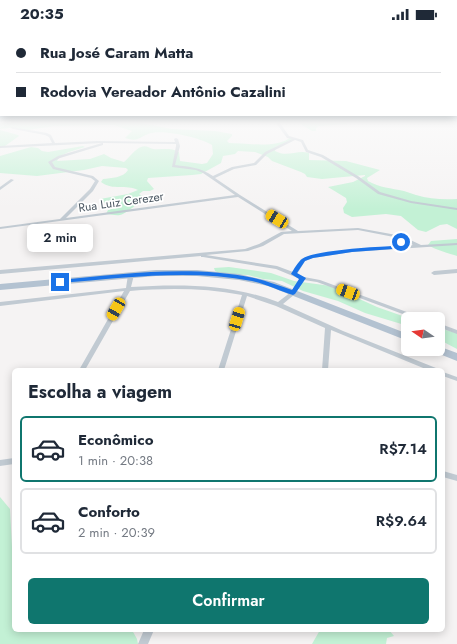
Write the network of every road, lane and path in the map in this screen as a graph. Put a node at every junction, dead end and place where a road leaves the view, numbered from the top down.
1 (76, 152) edge
2 (175, 152) edge
3 (269, 152) edge
4 (309, 152) edge
5 (214, 177) junction
6 (12, 180) dead end
7 (0, 189) edge
8 (239, 196) junction
9 (457, 209) edge
10 (61, 220) junction
11 (0, 228) edge
12 (297, 232) junction
13 (400, 237) junction
14 (457, 244) edge
15 (419, 246) junction
16 (393, 248) junction
17 (242, 250) junction
18 (194, 254) junction
19 (238, 262) junction
20 (457, 271) edge
21 (0, 272) edge
22 (434, 273) dead end
23 (294, 274) junction
24 (131, 276) junction
25 (303, 278) junction
26 (0, 287) edge
27 (128, 289) junction
28 (293, 293) junction
29 (245, 294) junction
30 (0, 304) edge
31 (280, 304) junction
32 (403, 312) edge
33 (328, 327) junction
34 (445, 328) edge
35 (457, 332) edge
36 (401, 335) edge
37 (445, 352) edge
38 (457, 357) edge
39 (83, 368) edge
40 (222, 368) edge
41 (325, 368) edge
42 (423, 368) edge
43 (445, 375) edge
44 (457, 379) edge
45 (12, 461) edge
46 (0, 463) edge
47 (445, 475) edge
48 (457, 478) edge
49 (148, 632) edge
50 (143, 644) edge

1 - 10 street
2 - 5 street
3 - 5 street
4 - 9 street
5 - 8 street
6 - 7 street
8 - 10 street, Rua Luiz Cerezer
8 - 12 street
10 - 11 street, Rua Luiz Cerezer
12 - 13 street
12 - 17 street
13 - 15 street
13 - 16 street
14 - 15 street
15 - 16 street
16 - 23 street
17 - 18 street
17 - 19 street
18 - 19 street
18 - 21 street
19 - 23 street
20 - 22 street
23 - 25 street
24 - 26 main road
24 - 27 street
24 - 28 main road
25 - 28 street
25 - 32 street
27 - 29 street
27 - 30 street
27 - 39 street
28 - 31 street
28 - 36 main road
29 - 31 street
29 - 40 street
31 - 33 street
33 - 41 street
33 - 42 street
34 - 35 street
37 - 38 main road
43 - 44 street
45 - 46 street
47 - 48 street
49 - 50 street

